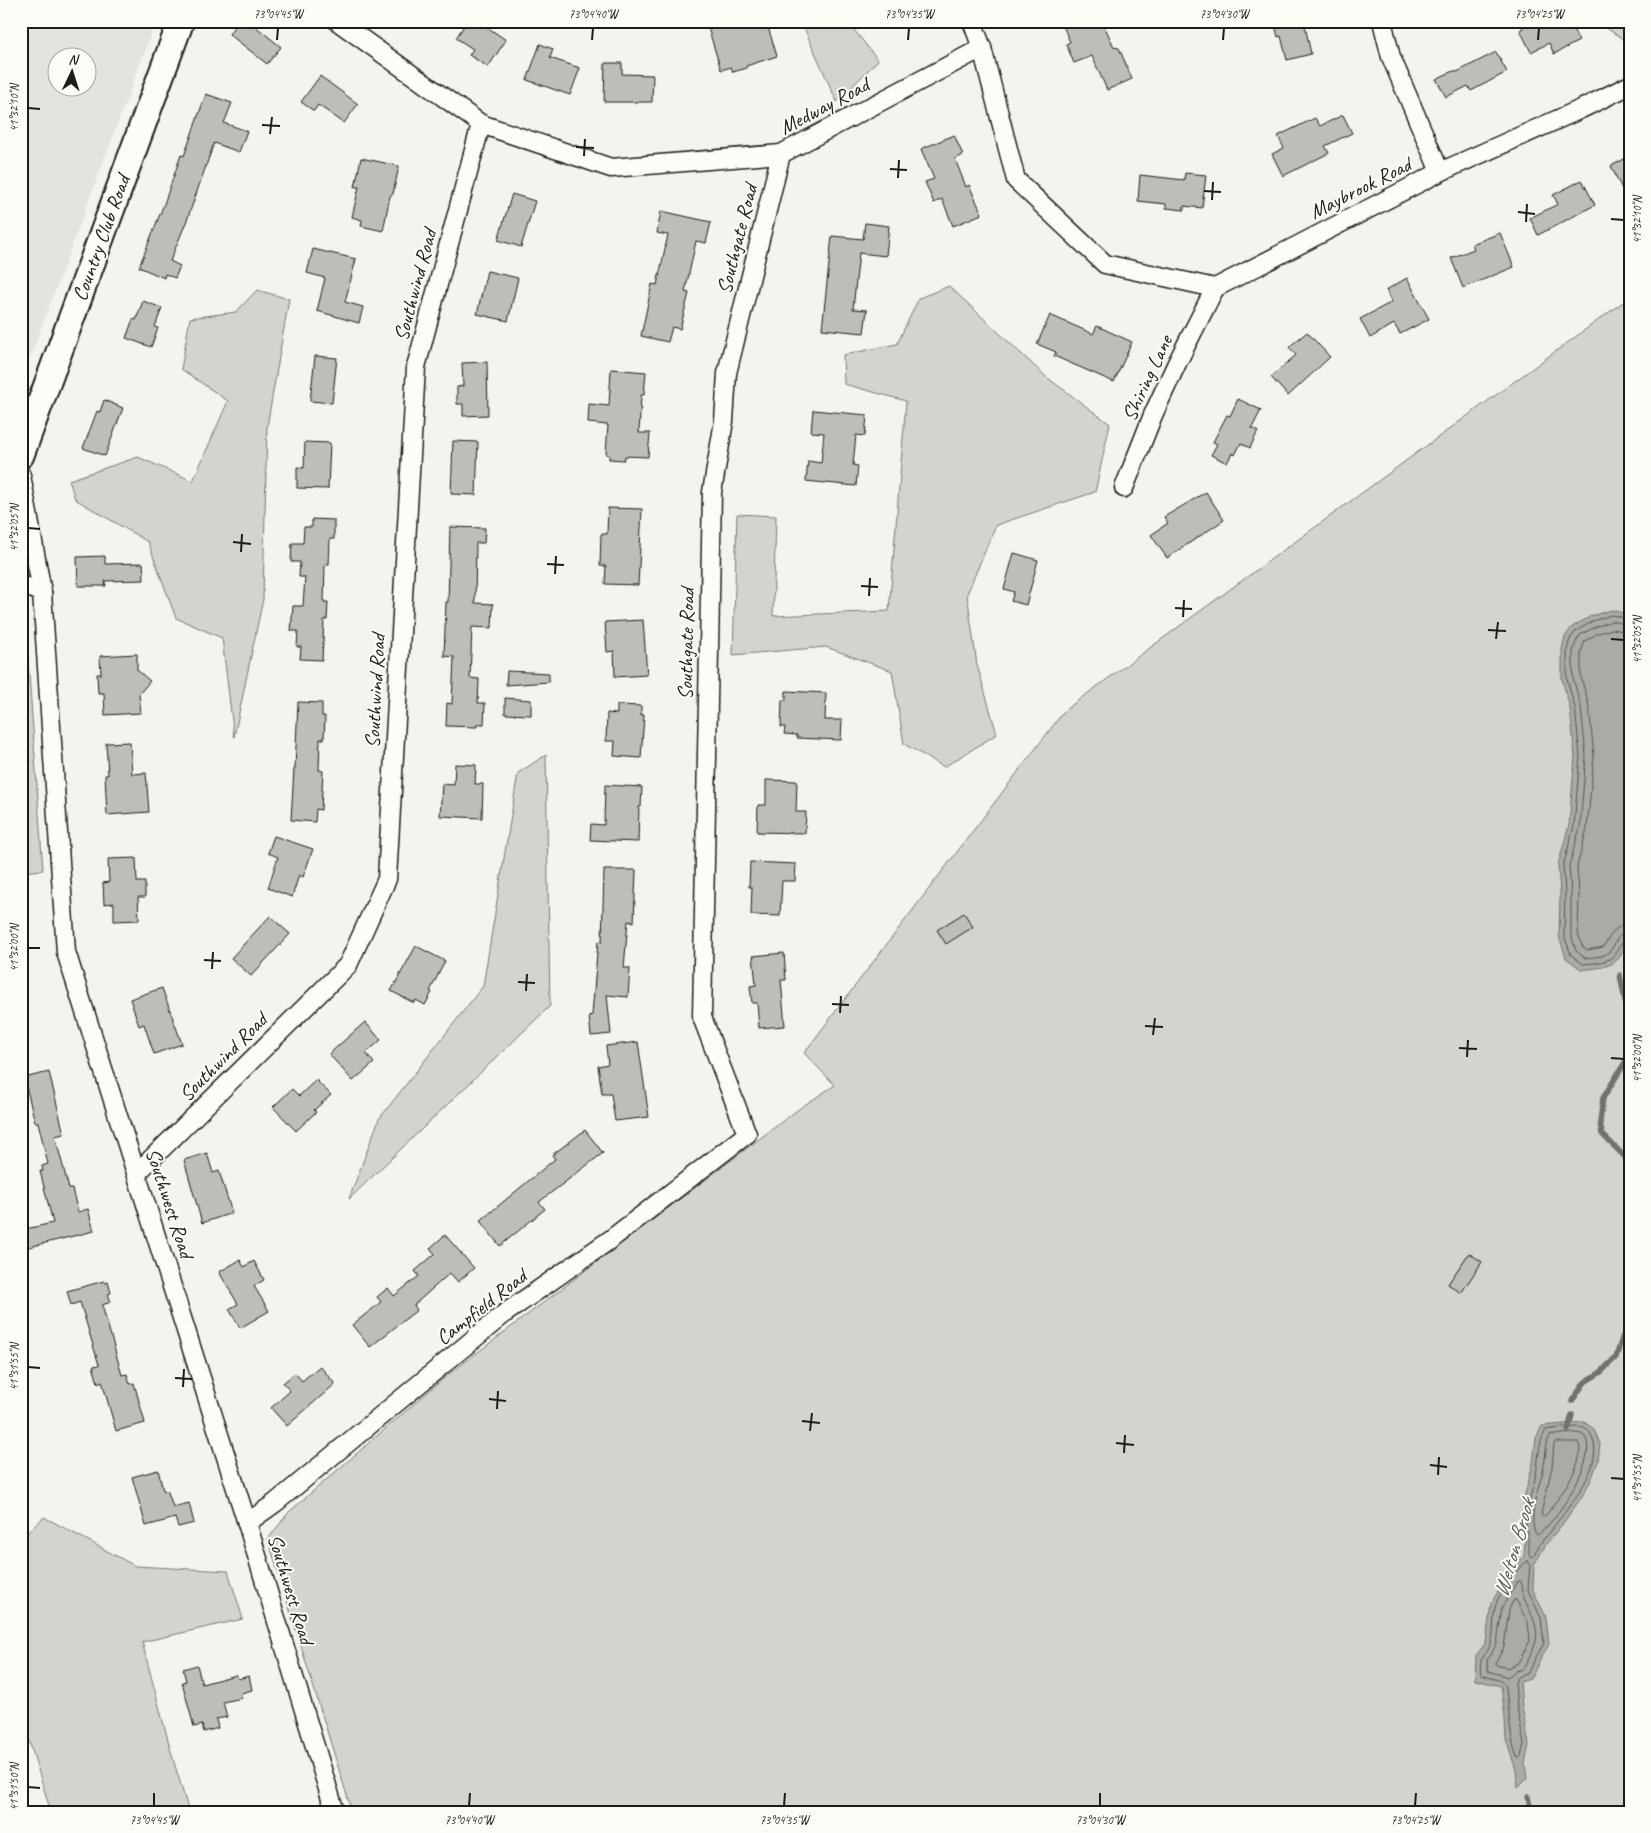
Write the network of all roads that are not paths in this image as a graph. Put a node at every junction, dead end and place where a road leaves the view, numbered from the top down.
1 (181, 21) edge
2 (337, 21) edge
3 (972, 21) edge
4 (1382, 21) edge
5 (982, 48) junction
6 (1630, 85) edge
7 (481, 124) junction
8 (781, 154) junction
9 (1440, 172) junction
10 (1215, 288) junction
11 (21, 455) edge
12 (21, 475) edge
13 (1124, 488) dead end
14 (21, 585) edge
15 (42, 592) junction
16 (747, 1134) joint
17 (137, 1173) junction
18 (247, 1523) junction
19 (335, 1812) edge

1 - 11 street, Country Club Road
2 - 7 street, Medway Road
3 - 5 street
4 - 9 street
5 - 8 street, Medway Road
5 - 10 street
6 - 9 street, Maybrook Road
7 - 8 street, Medway Road
7 - 17 street, Southwind Road
8 - 16 street, Southgate Road
9 - 10 street, Maybrook Road
10 - 13 street, Shiring Lane
12 - 15 street, Southwest Road
14 - 15 street
15 - 17 street, Southwest Road
16 - 18 street, Campfield Road
17 - 18 street, Southwest Road
18 - 19 street, Southwest Road

